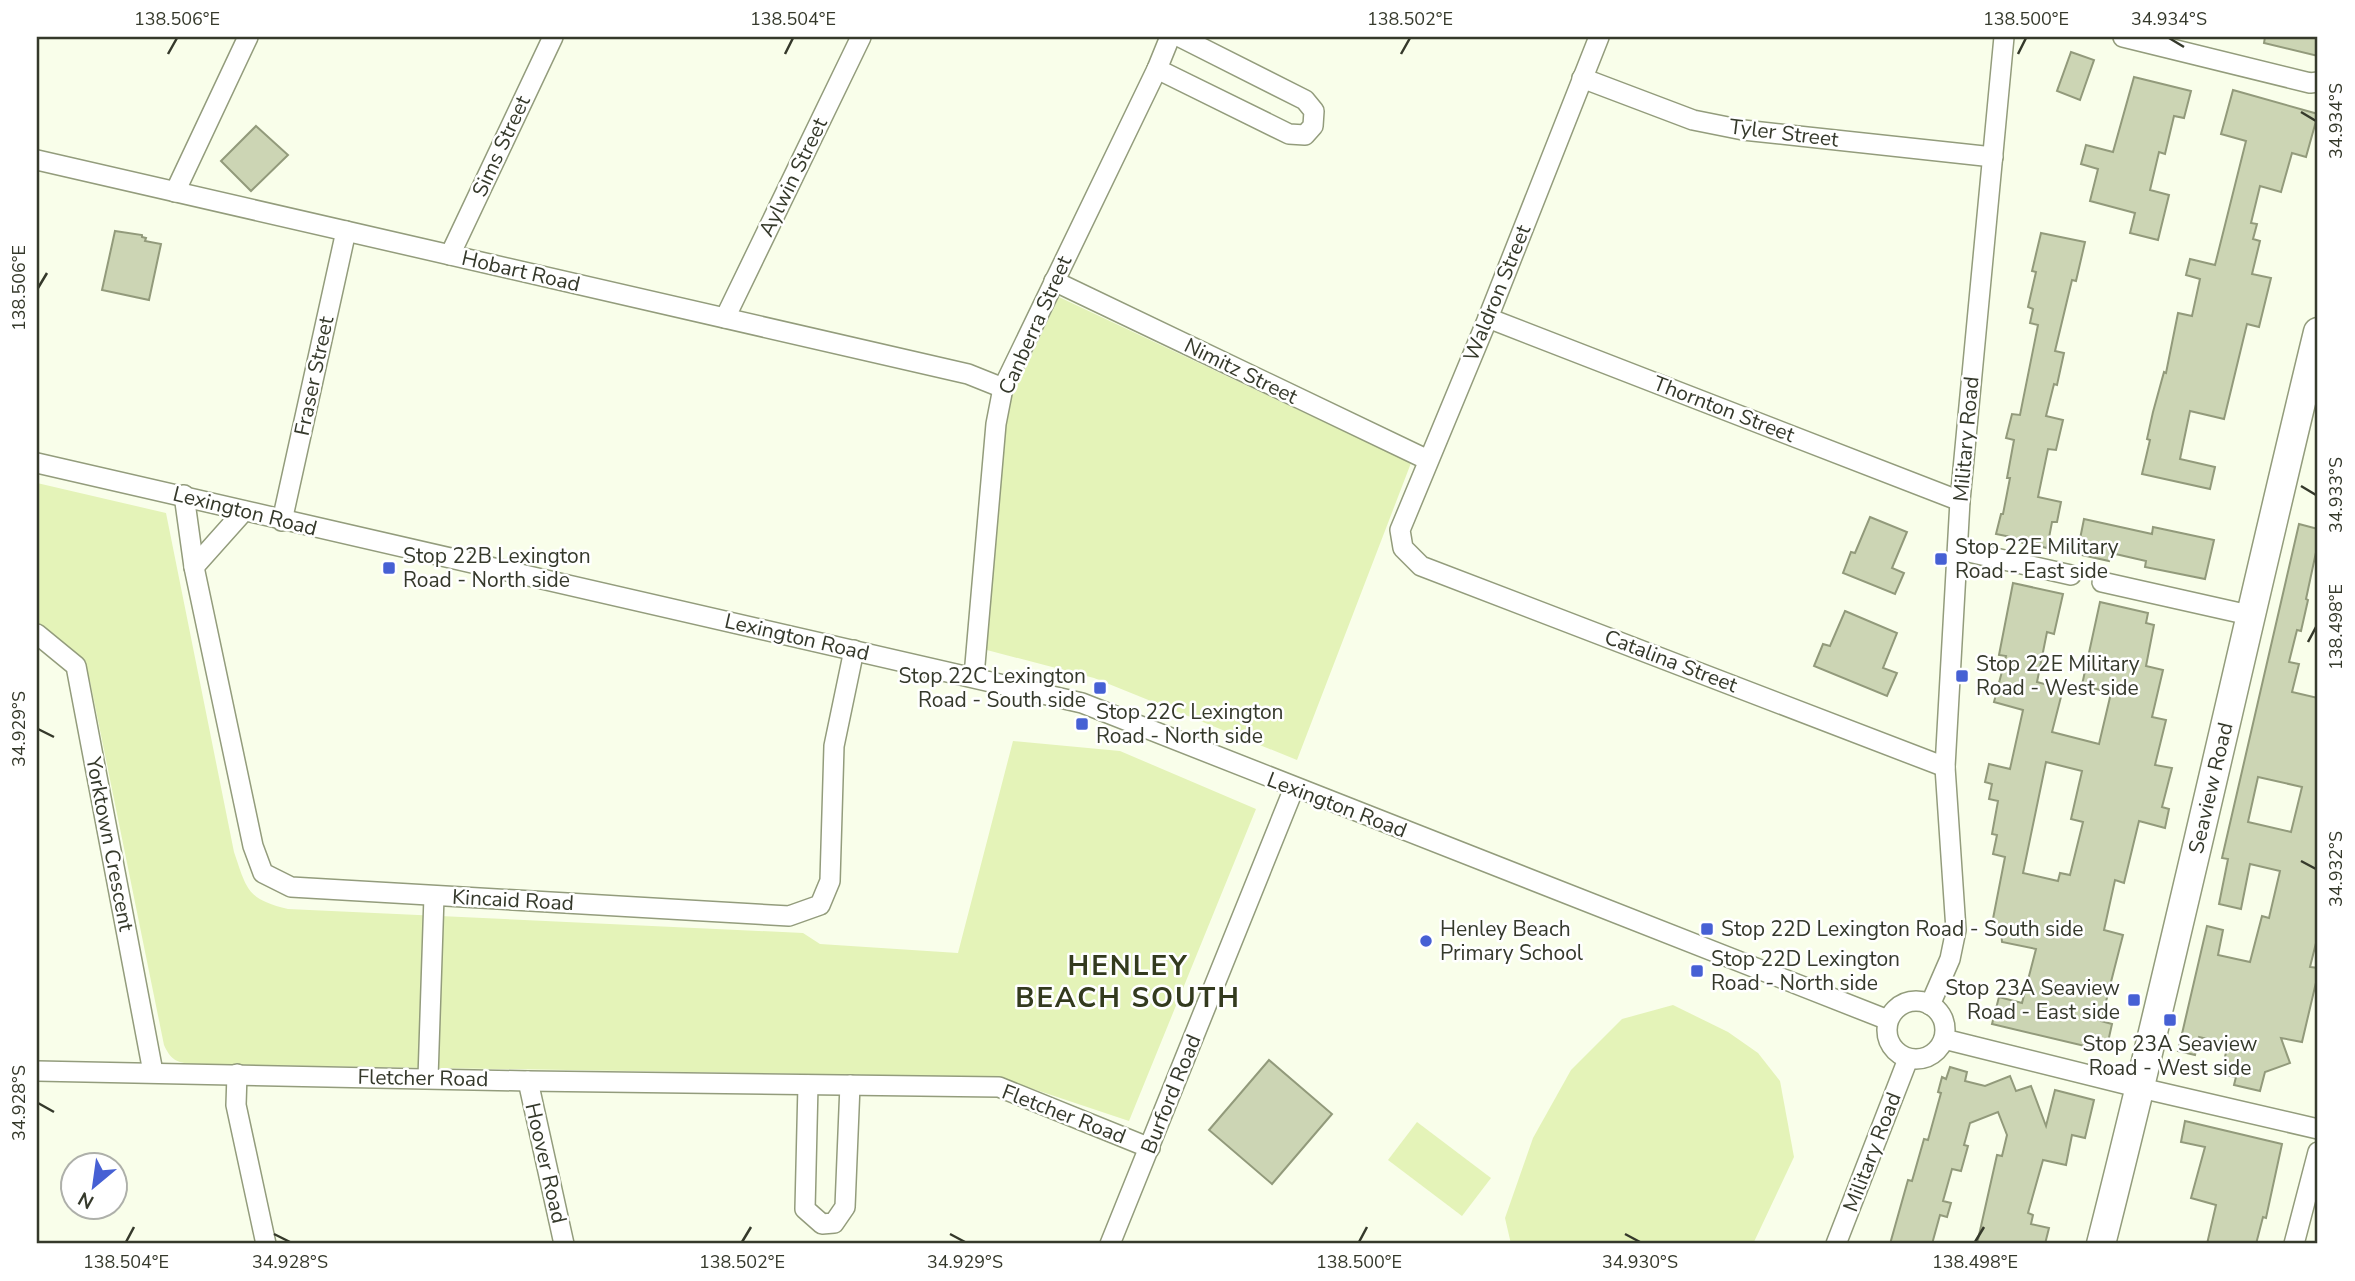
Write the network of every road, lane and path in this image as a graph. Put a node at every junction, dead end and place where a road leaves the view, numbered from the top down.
1 (248, 37) edge
2 (553, 37) edge
3 (862, 37) edge
4 (1170, 37) edge
5 (1180, 37) edge
6 (1599, 37) edge
7 (2004, 37) edge
8 (2123, 37) edge
9 (1157, 69) junction
10 (1582, 78) junction
11 (2314, 82) edge
12 (1993, 157) junction
13 (37, 160) edge
14 (176, 192) junction
15 (346, 231) junction
16 (450, 255) junction
17 (1054, 281) junction
18 (724, 318) junction
19 (1488, 318) junction
20 (2318, 332) edge
21 (1003, 388) junction
22 (1428, 460) junction
23 (37, 463) edge
24 (184, 495) junction
25 (1960, 501) junction
26 (244, 511) junction
27 (282, 521) junction
28 (1403, 548) joint
29 (1958, 554) junction
30 (194, 567) junction
31 (2071, 575) dead end
32 (2102, 582) dead end
33 (2249, 615) junction
34 (37, 634) edge
35 (854, 650) junction
36 (974, 676) junction
37 (1945, 766) junction
38 (1294, 788) junction
39 (434, 896) junction
40 (1930, 1005) junction
41 (1888, 1020) junction
42 (1944, 1039) junction
43 (1908, 1059) junction
44 (37, 1071) edge
45 (153, 1072) junction
46 (237, 1074) junction
47 (428, 1079) junction
48 (528, 1081) junction
49 (808, 1085) junction
50 (850, 1085) junction
51 (2141, 1088) junction
52 (2318, 1129) edge
53 (1150, 1148) junction
54 (2318, 1152) edge
55 (266, 1244) edge
56 (564, 1244) edge
57 (1110, 1244) edge
58 (1836, 1244) edge
59 (2101, 1244) edge
60 (2294, 1244) edge

1 - 14 street
2 - 16 street, Sims Street
3 - 18 street, Aylwin Street
4 - 9 street, Canberra Street
5 - 9 street
6 - 10 street, Waldron Street
7 - 12 street, Military Road
8 - 11 street
9 - 17 street, Canberra Street
10 - 12 street, Tyler Street
10 - 19 street, Waldron Street
12 - 25 street, Military Road
13 - 14 street, Hobart Road
14 - 15 street, Hobart Road
15 - 16 street, Hobart Road
15 - 27 street, Fraser Street
16 - 18 street, Hobart Road
17 - 21 street, Canberra Street
17 - 22 street, Nimitz Street
18 - 21 street, Hobart Road
19 - 22 street, Waldron Street
19 - 25 street, Thornton Street
20 - 33 main road, Seaview Road
21 - 36 street, Canberra Street
22 - 28 street, Waldron Street
23 - 24 street, Lexington Road
24 - 26 street, Lexington Road
24 - 30 street, Kincaid Road
25 - 29 street, Military Road
26 - 27 street, Lexington Road
26 - 30 street
27 - 35 street, Lexington Road
28 - 37 street, Catalina Street
29 - 31 street
29 - 37 street, Military Road
30 - 39 street, Kincaid Road
32 - 33 street
33 - 51 main road, Seaview Road
34 - 45 street, Yorktown Crescent
35 - 36 street, Lexington Road
35 - 39 street, Kincaid Road
36 - 38 street, Lexington Road
37 - 40 street, Military Road
38 - 41 street, Lexington Road
38 - 53 street, Burford Road
39 - 47 street
40 - 41 street
40 - 42 street
41 - 43 street
42 - 43 street
42 - 51 street
43 - 58 street, Military Road
44 - 45 street, Fletcher Road
45 - 46 street, Fletcher Road
46 - 47 street, Fletcher Road
46 - 55 street
47 - 48 street, Fletcher Road
48 - 49 street, Fletcher Road
48 - 56 street, Hoover Road
49 - 50 street, Fletcher Road
49 - 50 street
50 - 53 street, Fletcher Road
51 - 52 street
51 - 59 main road, Seaview Road
53 - 57 street, Burford Road
54 - 60 street

